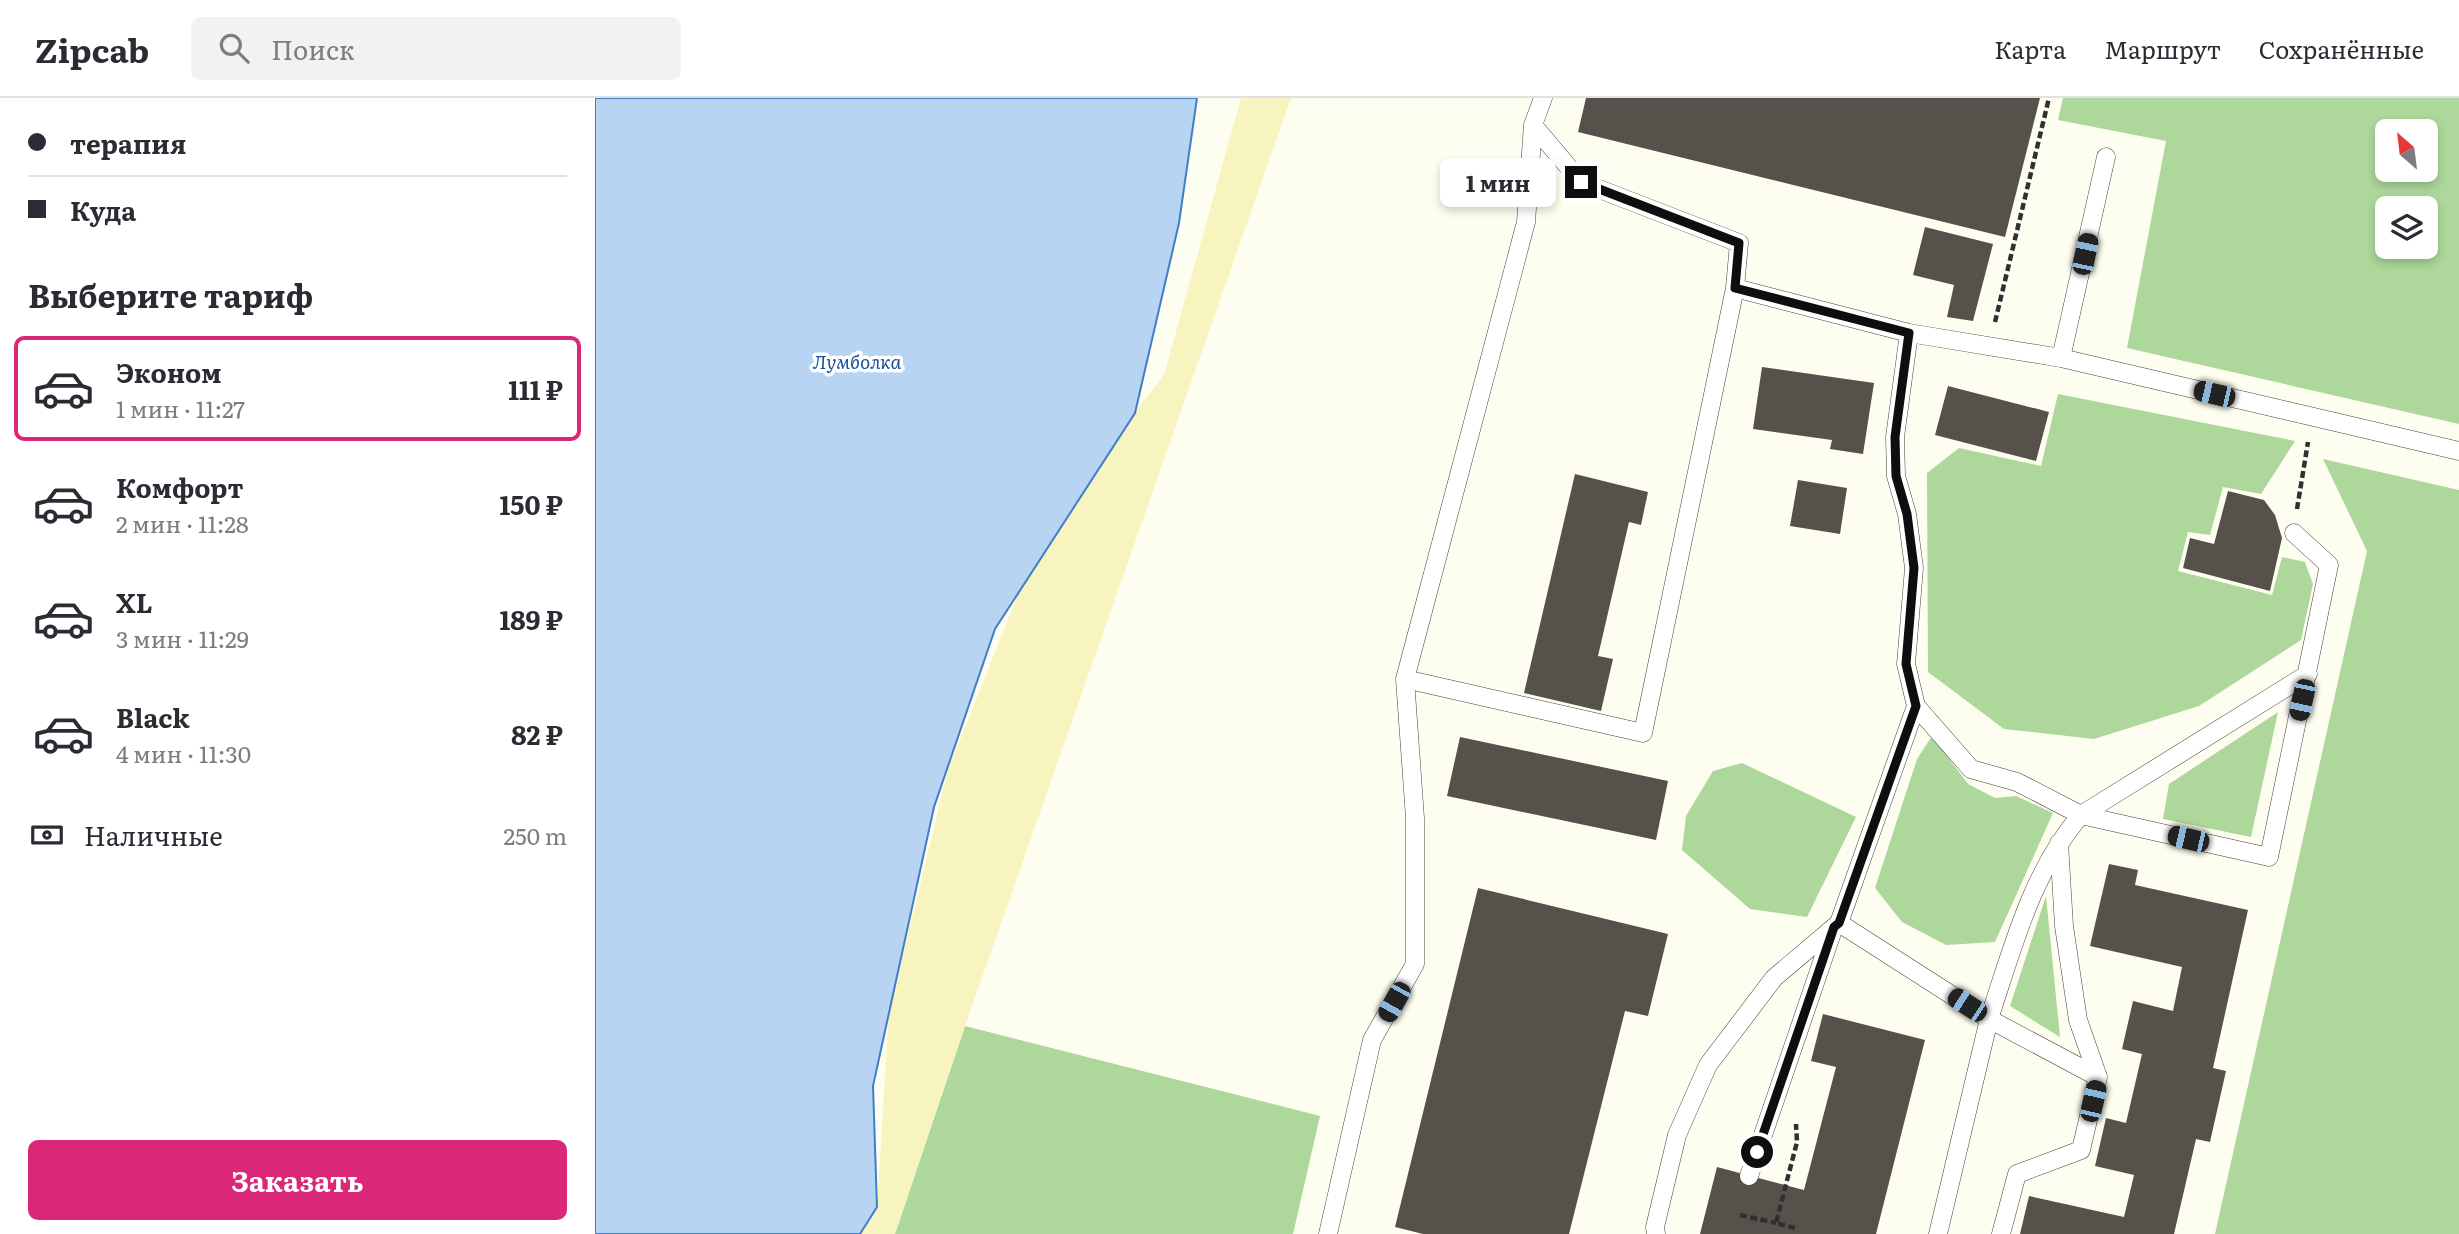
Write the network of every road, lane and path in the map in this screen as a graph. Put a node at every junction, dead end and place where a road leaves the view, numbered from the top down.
1 (1543, 98) edge
2 (2049, 98) edge
3 (1533, 125) junction
4 (2106, 158) dead end
5 (1735, 288) junction
6 (1909, 333) junction
7 (1990, 346) junction
8 (2061, 358) junction
9 (2315, 417) junction
10 (2459, 451) edge
11 (2294, 533) joint
12 (2308, 674) junction
13 (1405, 679) junction
14 (1916, 706) junction
15 (2081, 816) junction
16 (2059, 840) junction
17 (1836, 925) junction
18 (1989, 1019) junction
19 (2098, 1077) junction
20 (1749, 1175) dead end
21 (1786, 1185) dead end
22 (1740, 1215) dead end
23 (1776, 1223) junction
24 (1795, 1228) dead end
25 (1328, 1234) edge
26 (1656, 1234) edge
27 (1938, 1234) edge
28 (2001, 1234) edge

1 - 3 lane
2 - 7 path
3 - 5 lane
3 - 13 lane
4 - 8 lane
5 - 6 lane
5 - 13 lane
6 - 7 lane
6 - 14 lane
7 - 8 lane
8 - 9 lane
9 - 10 lane
9 - 11 path
11 - 12 lane
12 - 15 lane
12 - 15 lane
13 - 25 lane
14 - 15 lane
14 - 17 lane
15 - 16 lane
16 - 18 lane
16 - 19 lane
17 - 18 lane
17 - 20 lane
17 - 26 lane
18 - 19 lane
18 - 27 lane
19 - 28 lane
21 - 23 path
22 - 23 path
23 - 24 path

